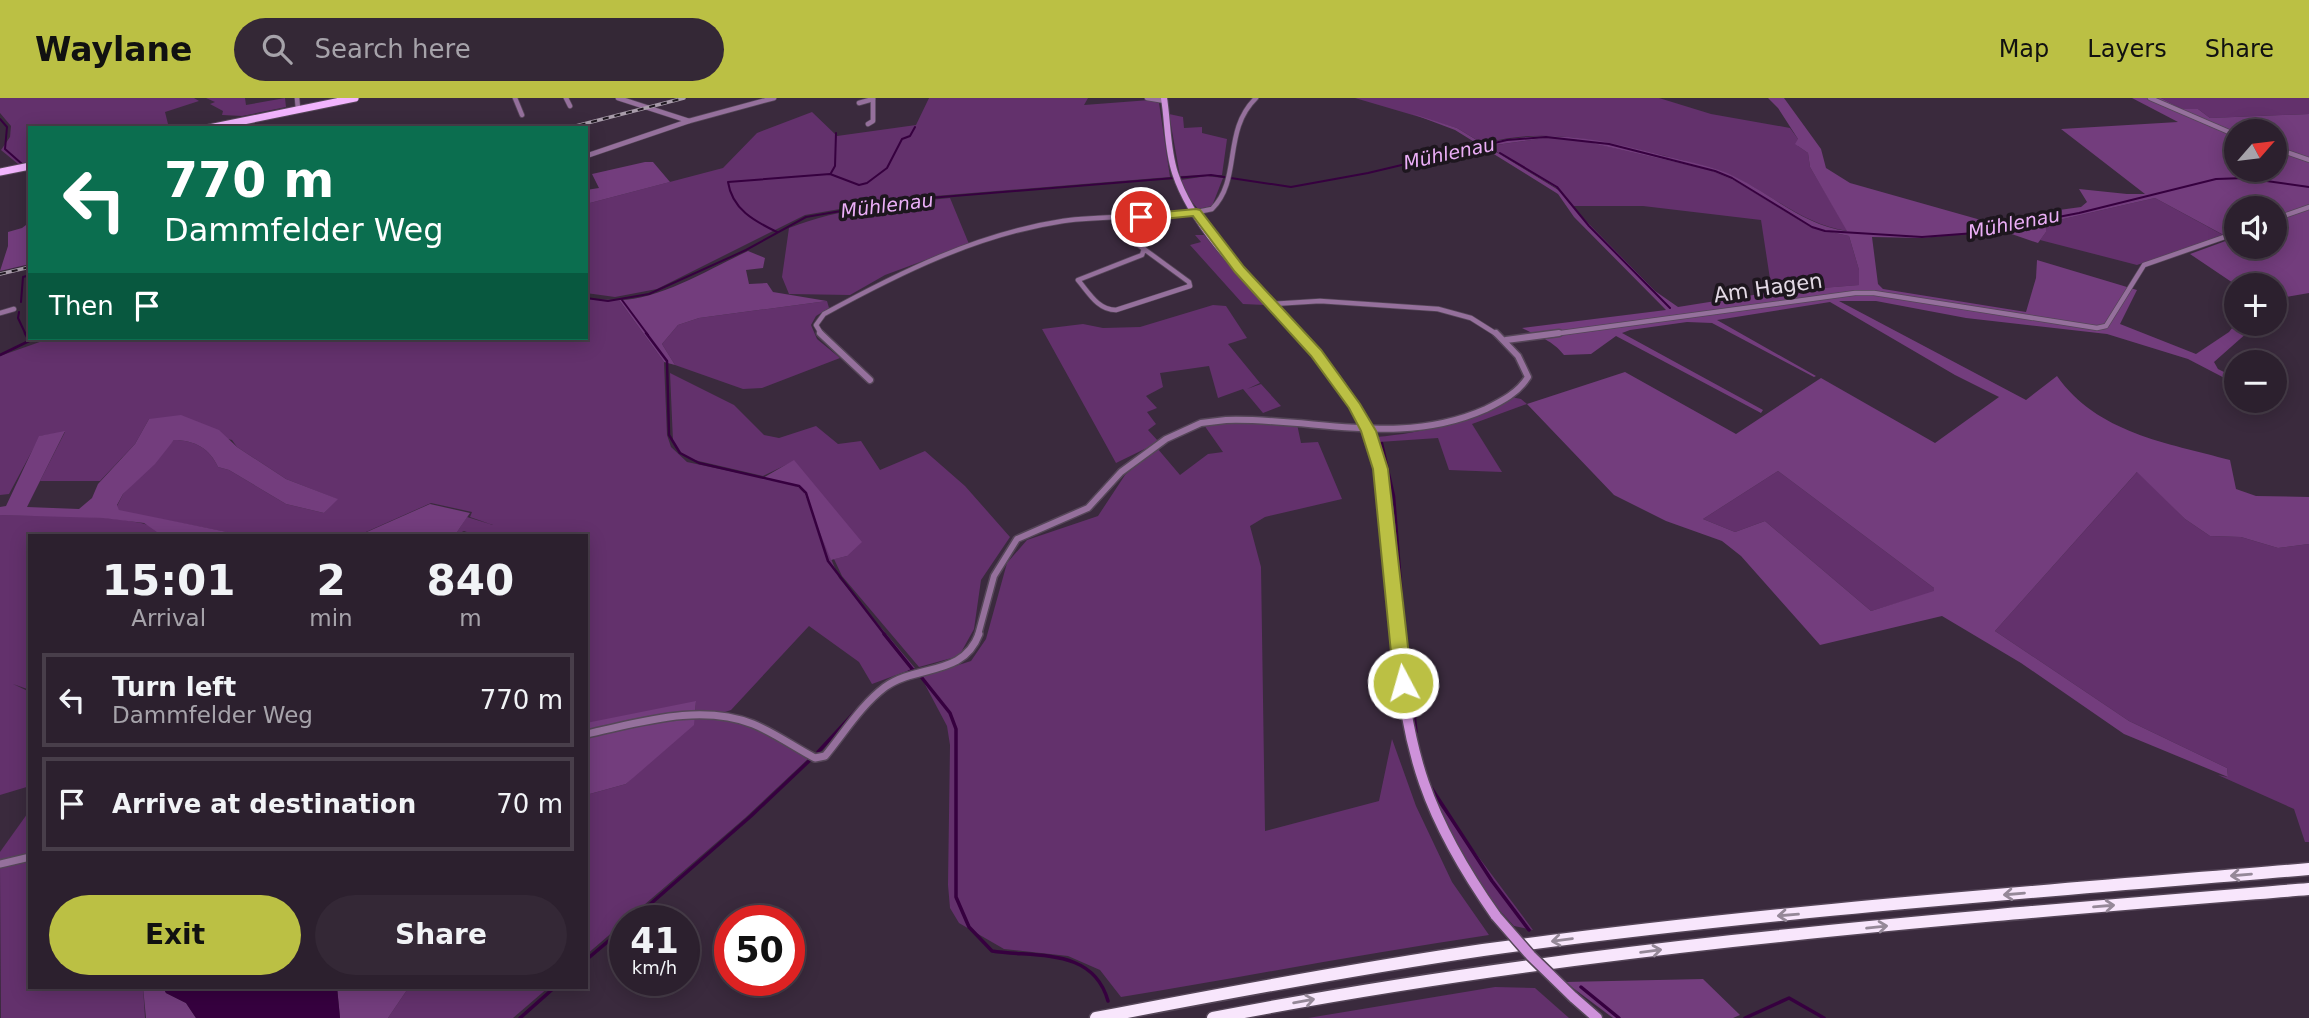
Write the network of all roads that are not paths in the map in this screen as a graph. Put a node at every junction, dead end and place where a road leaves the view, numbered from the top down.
1 (297, 98) edge
2 (355, 98) edge
3 (515, 98) edge
4 (566, 98) edge
5 (618, 98) edge
6 (774, 98) edge
7 (1147, 98) edge
8 (1256, 98) edge
9 (2150, 98) edge
10 (873, 99) edge
11 (1165, 99) edge
12 (859, 103) dead end
13 (570, 106) dead end
14 (298, 109) junction
15 (522, 115) dead end
16 (689, 121) junction
17 (868, 124) dead end
18 (218, 126) edge
19 (2224, 130) edge
20 (2287, 152) edge
21 (588, 155) edge
22 (2309, 160) edge
23 (28, 166) edge
24 (0, 172) edge
25 (2309, 207) edge
26 (1196, 213) junction
27 (2287, 215) edge
28 (1116, 218) junction
29 (2224, 237) edge
30 (1144, 249) junction
31 (1272, 304) junction
32 (15, 309) dead end
33 (0, 313) edge
34 (1506, 340) junction
35 (870, 380) dead end
36 (1368, 431) junction
37 (588, 734) edge
38 (28, 857) edge
39 (0, 864) edge
40 (2309, 869) edge
41 (2309, 889) edge
42 (1096, 1018) edge
43 (1213, 1018) edge
44 (1597, 1018) edge

1 - 14 street
2 - 14 main road
3 - 15 street
4 - 13 street
5 - 16 street
6 - 16 street
7 - 11 street
8 - 26 street
9 - 19 street
10 - 12 street
10 - 17 street
11 - 26 main road
14 - 18 main road
16 - 21 street
20 - 22 street
23 - 24 main road
25 - 27 street
26 - 28 street
26 - 31 main road
28 - 30 street
28 - 35 street
29 - 34 street, Am Hagen
30 - 30 street
31 - 34 street
31 - 36 main road
32 - 33 street
34 - 36 street
36 - 37 street
36 - 44 main road, bridge
38 - 39 street
40 -> 42 highway
43 -> 41 highway

